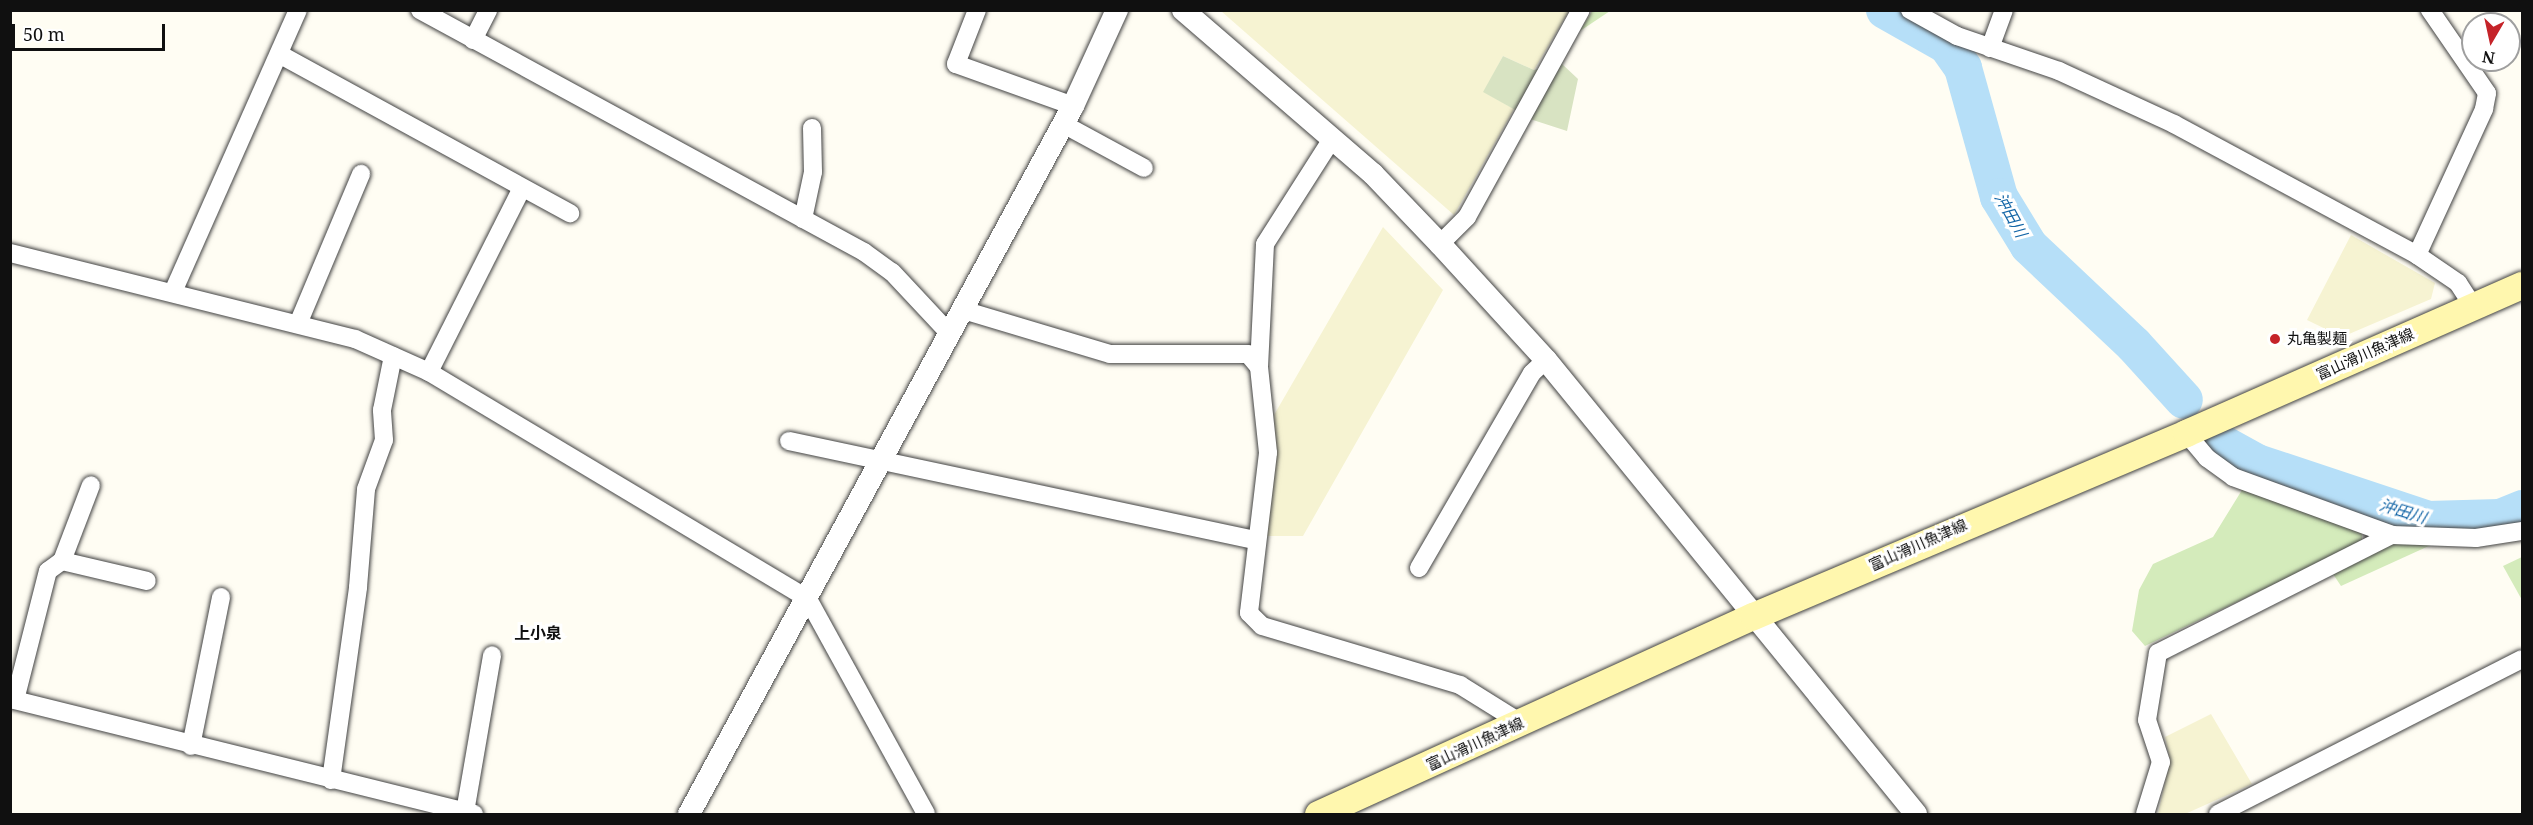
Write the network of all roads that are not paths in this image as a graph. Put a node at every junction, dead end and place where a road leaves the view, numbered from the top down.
1 (298, 10) edge
2 (420, 10) edge
3 (488, 10) edge
4 (977, 10) edge
5 (1118, 10) edge
6 (1183, 10) edge
7 (1581, 10) edge
8 (1910, 10) edge
9 (2004, 10) edge
10 (2430, 10) edge
11 (473, 40) junction
12 (1990, 48) junction
13 (279, 54) junction
14 (1068, 115) junction
15 (812, 129) dead end
16 (1332, 139) junction
17 (1144, 168) dead end
18 (361, 174) dead end
19 (522, 188) junction
20 (570, 213) dead end
21 (803, 219) junction
22 (1440, 244) junction
23 (2417, 255) junction
24 (12, 259) edge
25 (2523, 285) edge
26 (173, 292) junction
27 (2473, 306) junction
28 (963, 310) junction
29 (298, 324) junction
30 (950, 334) junction
31 (393, 356) junction
32 (1546, 360) junction
33 (1259, 367) junction
34 (429, 372) junction
35 (2186, 433) junction
36 (789, 441) dead end
37 (883, 459) junction
38 (91, 485) dead end
39 (2523, 531) edge
40 (2392, 535) junction
41 (1256, 540) junction
42 (62, 561) junction
43 (1419, 568) dead end
44 (147, 581) dead end
45 (221, 597) dead end
46 (808, 599) junction
47 (1753, 616) junction
48 (492, 655) dead end
49 (2523, 659) edge
50 (13, 699) edge
51 (1521, 723) junction
52 (191, 746) junction
53 (331, 780) junction
54 (470, 813) edge
55 (689, 814) edge
56 (926, 814) edge
57 (1318, 814) edge
58 (1916, 814) edge
59 (2145, 814) edge
60 (2218, 814) edge

1 - 13 street
2 - 11 street
3 - 11 street
4 - 14 street
5 - 14 street
6 - 16 street
7 - 22 street
8 - 12 street
9 - 12 street
10 - 23 street
11 - 21 street
12 - 23 street
13 - 19 street
13 - 26 street
14 - 17 street
14 - 28 street
15 - 21 street
16 - 22 street
16 - 33 street
18 - 29 street
19 - 20 street
19 - 34 street
21 - 30 street
22 - 32 street
23 - 27 street
24 - 26 street
25 - 27 main road, 富山滑川魚津線
26 - 29 street
27 - 35 main road, 富山滑川魚津線
28 - 30 street
28 - 33 street
29 - 31 street
30 - 37 street
31 - 34 street
31 - 53 street
32 - 43 street
32 - 47 street
33 - 41 street
34 - 46 street
35 - 40 street
35 - 47 main road, 富山滑川魚津線
36 - 37 street
37 - 41 street
37 - 46 street
38 - 42 street
39 - 40 street
40 - 59 street
41 - 51 street
42 - 44 street
42 - 50 street
45 - 52 street
46 - 55 street
46 - 56 street
47 - 51 main road, 富山滑川魚津線
47 - 58 street
48 - 54 street
49 - 60 street
50 - 52 street
51 - 57 main road, 富山滑川魚津線
52 - 53 street
53 - 54 street

